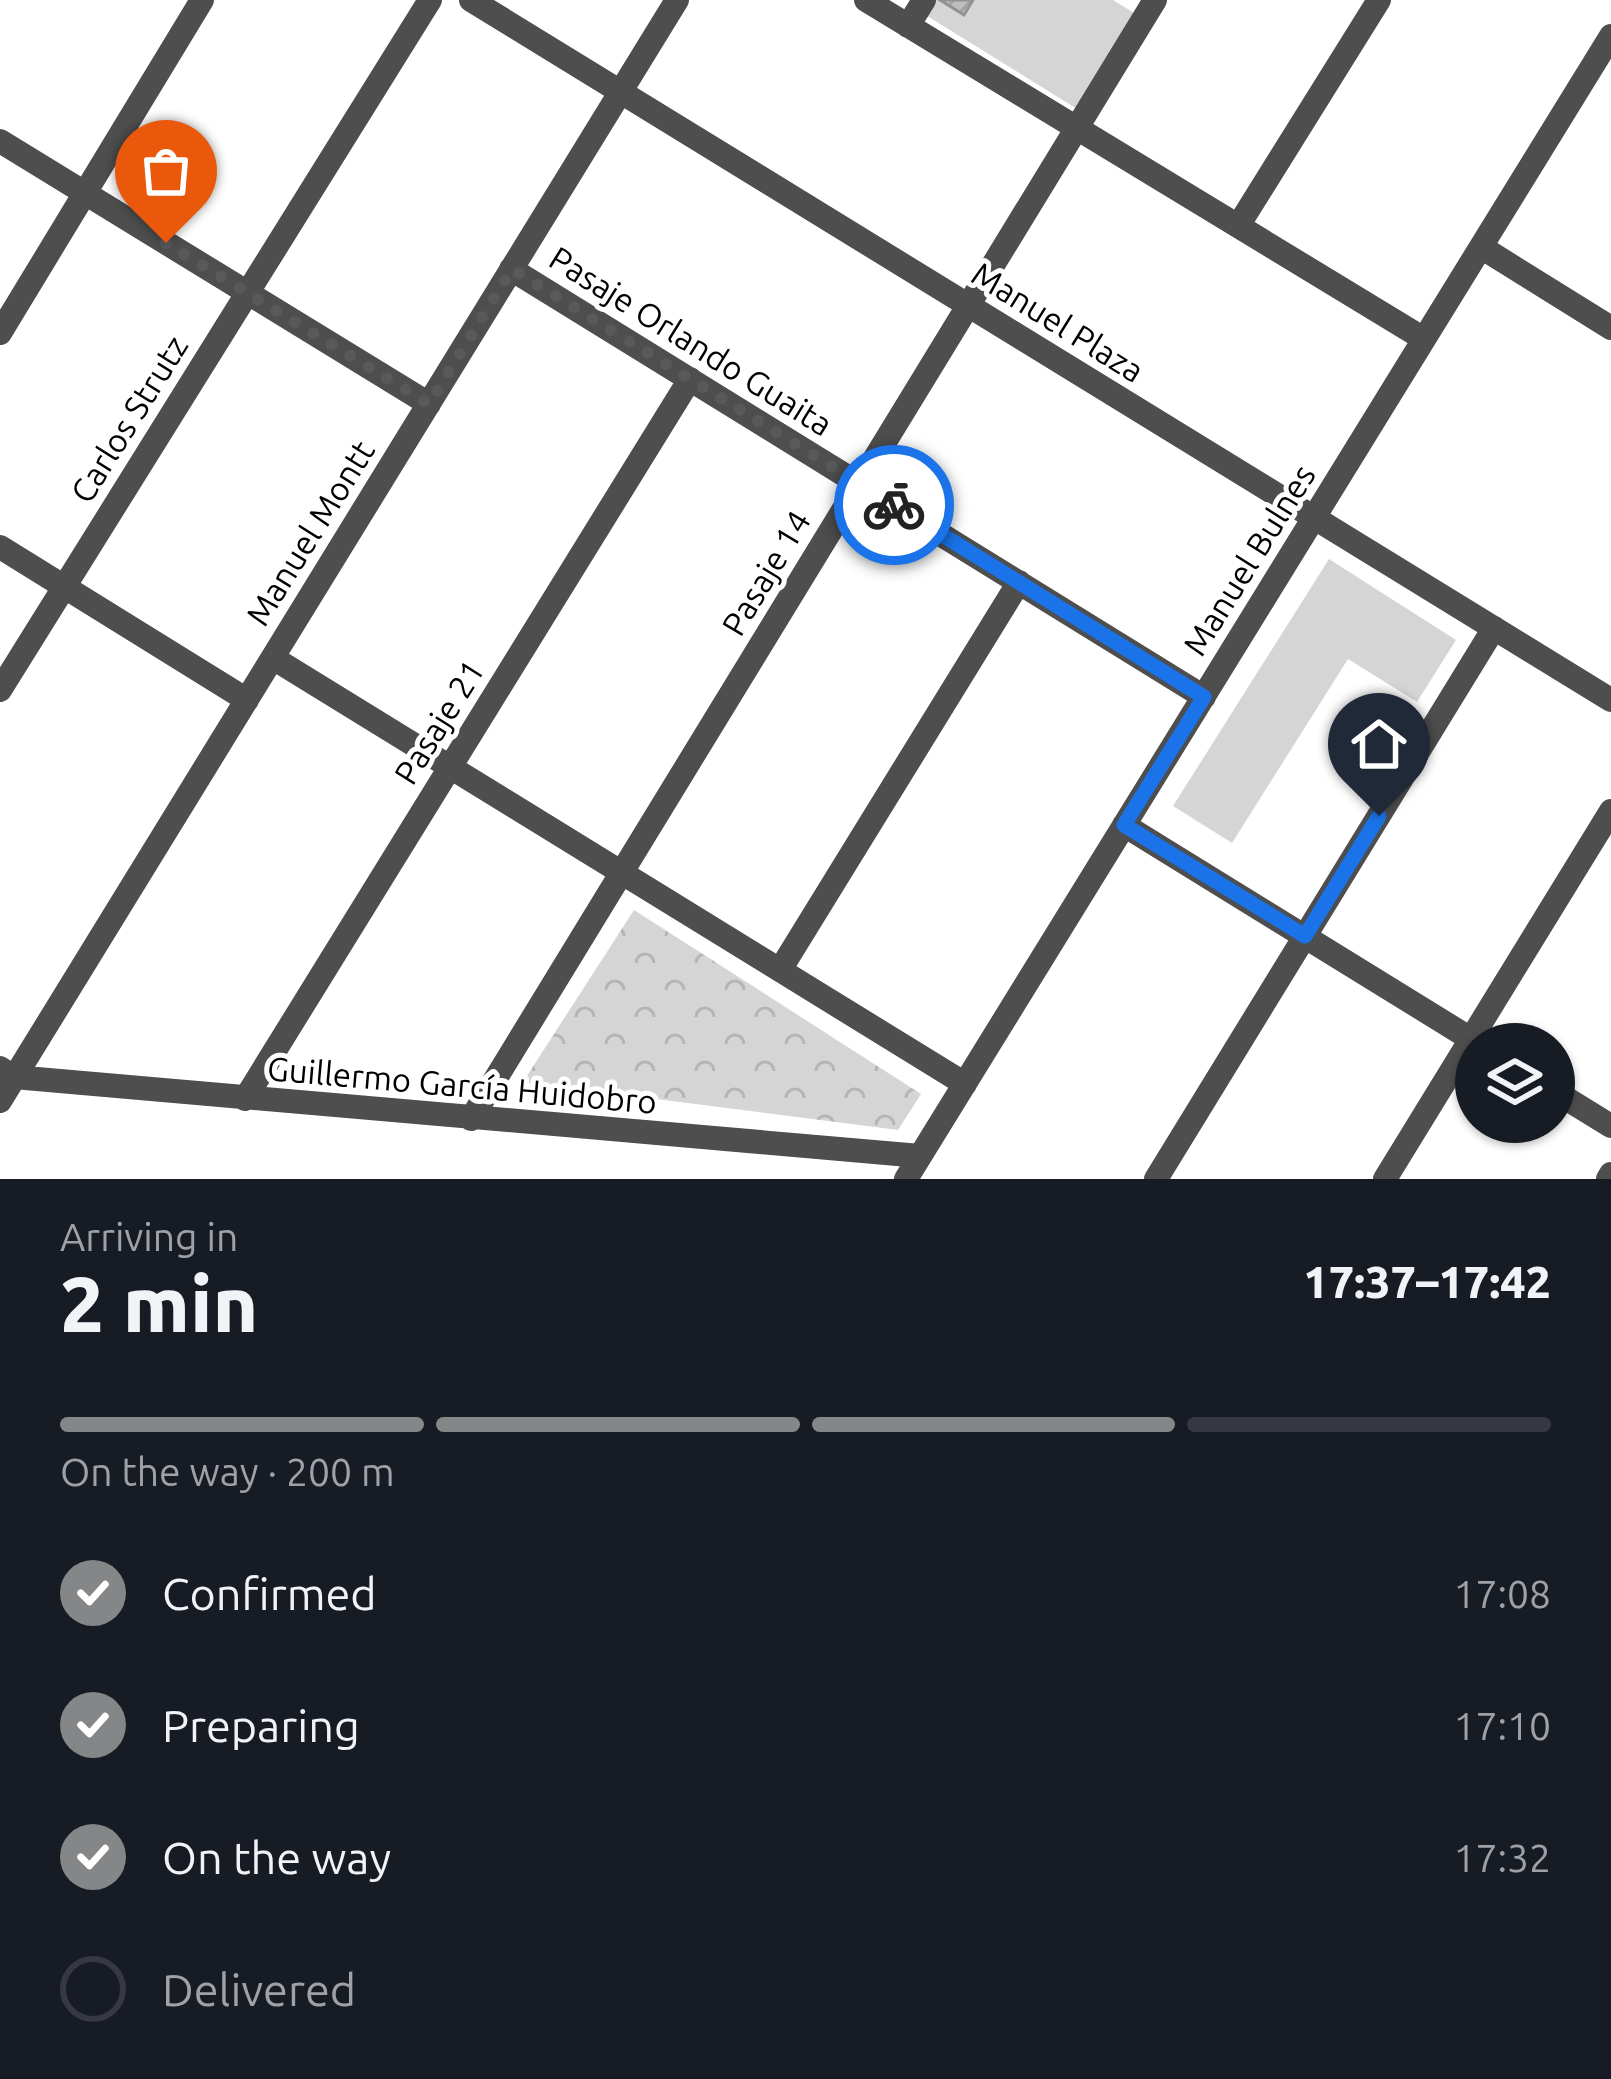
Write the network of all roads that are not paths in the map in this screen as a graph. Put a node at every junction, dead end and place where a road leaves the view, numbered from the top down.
1 (202, 0) edge
2 (430, 0) edge
3 (470, 0) edge
4 (677, 0) edge
5 (866, 0) edge
6 (924, 0) edge
7 (1155, 0) edge
8 (1378, 0) edge
9 (908, 26) junction
10 (1611, 36) edge
11 (620, 91) junction
12 (1076, 128) junction
13 (0, 141) edge
14 (86, 193) junction
15 (1238, 226) junction
16 (1480, 247) junction
17 (512, 269) junction
18 (247, 292) junction
19 (969, 305) junction
20 (1611, 328) edge
21 (0, 333) edge
22 (1424, 339) junction
23 (690, 379) junction
24 (429, 404) junction
25 (859, 484) junction
26 (1314, 518) junction
27 (0, 548) edge
28 (1018, 582) junction
29 (64, 587) junction
30 (1494, 628) junction
31 (273, 658) junction
32 (0, 690) edge
33 (1204, 697) junction
34 (247, 700) junction
35 (1611, 700) edge
36 (450, 767) junction
37 (1611, 812) edge
38 (1124, 825) junction
39 (622, 873) junction
40 (1305, 936) junction
41 (780, 970) junction
42 (1486, 1023) edge
43 (1455, 1030) edge
44 (1455, 1072) edge
45 (7, 1073) edge
46 (965, 1084) junction
47 (244, 1099) junction
48 (0, 1101) edge
49 (1575, 1103) edge
50 (471, 1120) junction
51 (1611, 1126) edge
52 (920, 1156) junction
53 (906, 1179) edge
54 (1156, 1179) edge
55 (1385, 1179) edge

1 - 14 street
2 - 18 street, Carlos Strutz
3 - 11 street, Manuel Plaza
4 - 11 street, Manuel Montt
5 - 9 street
6 - 9 street
7 - 12 street, Pasaje 14
8 - 15 street
9 - 12 street
10 - 16 street, Manuel Bulnes
11 - 17 street, Manuel Montt
11 - 19 street, Manuel Plaza
12 - 15 street
12 - 19 street, Pasaje 14
13 - 14 street
14 - 18 street
14 - 21 street
15 - 22 street
16 - 20 street
16 - 22 street, Manuel Bulnes
17 - 23 street, Pasaje Orlando Guaita
17 - 24 street, Manuel Montt
18 - 24 street
18 - 29 street, Carlos Strutz
19 - 25 street, Pasaje 14
19 - 26 street, Manuel Plaza
22 - 26 street, Manuel Bulnes
23 - 25 street, Pasaje Orlando Guaita
23 - 36 street, Pasaje 21
24 - 31 street, Manuel Montt
25 - 28 street, Pasaje Orlando Guaita
25 - 39 street, Pasaje 14
26 - 30 street, Manuel Plaza
26 - 33 street, Manuel Bulnes
27 - 29 street
28 - 33 street, Pasaje Orlando Guaita
28 - 41 street
29 - 32 street, Carlos Strutz
29 - 34 street
30 - 35 street, Manuel Plaza
30 - 40 street
31 - 34 street, Manuel Montt
31 - 36 street
33 - 38 street, Manuel Bulnes
34 - 45 street, Manuel Montt
36 - 39 street
36 - 47 street, Pasaje 21
37 - 42 street
38 - 40 street
38 - 46 street, Manuel Bulnes
39 - 41 street
39 - 50 street, Pasaje 14
40 - 43 street
40 - 54 street
41 - 46 street
44 - 55 street
45 - 47 street, Guillermo García Huidobro
45 - 48 street, Manuel Montt
46 - 52 street, Manuel Bulnes
47 - 50 street, Guillermo García Huidobro
49 - 51 street
50 - 52 street, Guillermo García Huidobro
52 - 53 street, Manuel Bulnes

